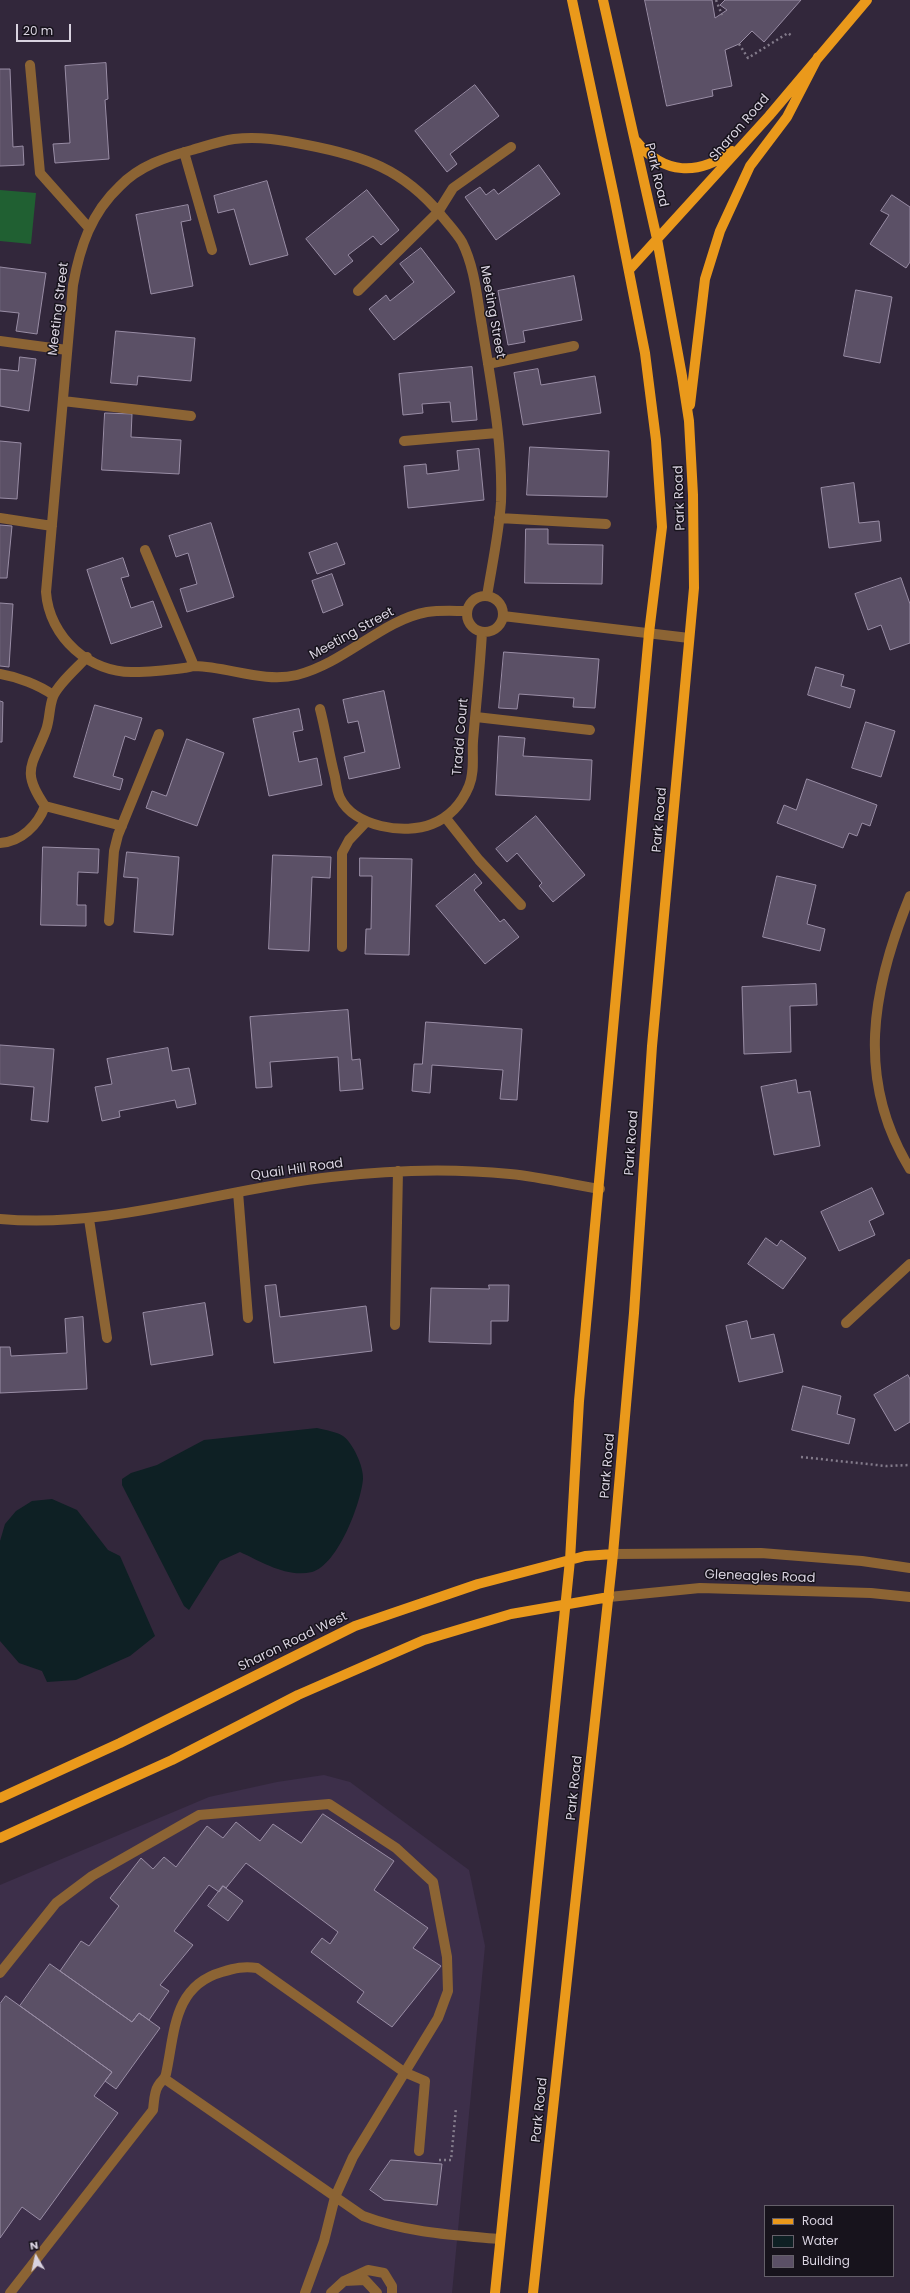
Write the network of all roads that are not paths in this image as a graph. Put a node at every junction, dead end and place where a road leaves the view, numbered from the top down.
1 (572, 0) edge
2 (603, 0) edge
3 (867, 0) edge
4 (818, 58) junction
5 (30, 65) dead end
6 (748, 139) junction
7 (635, 140) junction
8 (511, 147) dead end
9 (184, 152) junction
10 (438, 212) junction
11 (89, 228) junction
12 (657, 239) junction
13 (212, 250) dead end
14 (629, 270) junction
15 (358, 291) dead end
16 (0, 341) edge
17 (574, 346) dead end
18 (67, 350) junction
19 (488, 364) junction
20 (63, 401) junction
21 (191, 416) dead end
22 (689, 421) junction
23 (497, 433) junction
24 (404, 441) dead end
25 (0, 518) edge
26 (498, 518) junction
27 (606, 524) dead end
28 (52, 526) junction
29 (145, 550) dead end
30 (488, 596) junction
31 (467, 611) junction
32 (503, 616) junction
33 (482, 632) junction
34 (648, 634) junction
35 (689, 638) junction
36 (87, 657) junction
37 (194, 666) junction
38 (0, 674) edge
39 (53, 695) junction
40 (320, 709) dead end
41 (476, 717) junction
42 (590, 730) dead end
43 (159, 734) dead end
44 (46, 806) junction
45 (445, 817) junction
46 (366, 822) junction
47 (122, 826) junction
48 (0, 843) edge
49 (910, 896) edge
50 (521, 905) dead end
51 (109, 921) dead end
52 (342, 947) dead end
53 (910, 1169) edge
54 (398, 1171) junction
55 (600, 1189) junction
56 (238, 1192) junction
57 (0, 1219) edge
58 (89, 1219) junction
59 (910, 1264) edge
60 (248, 1318) dead end
61 (846, 1322) dead end
62 (395, 1325) dead end
63 (107, 1338) dead end
64 (614, 1554) junction
65 (570, 1560) junction
66 (910, 1568) edge
67 (609, 1597) junction
68 (910, 1597) edge
69 (566, 1603) junction
70 (0, 1798) edge
71 (0, 1838) edge
72 (0, 1973) edge
73 (404, 2072) junction
74 (165, 2079) junction
75 (419, 2151) dead end
76 (335, 2196) junction
77 (500, 2239) junction
78 (344, 2281) junction
79 (10, 2293) edge
80 (305, 2293) edge
81 (331, 2293) edge
82 (377, 2293) edge
83 (392, 2293) edge
84 (495, 2293) edge
85 (532, 2293) edge

1 - 14 main road, Park Road
2 - 7 main road, Park Road
3 - 4 main road, Sharon Road
4 - 6 main road, Sharon Road
4 - 22 main road
5 - 11 street
6 - 7 main road
6 - 12 main road, Sharon Road
7 - 12 main road, Park Road
8 - 10 street
9 - 10 street, Meeting Street
9 - 11 street, Meeting Street
9 - 13 street
10 - 15 street
10 - 19 street, Meeting Street
11 - 18 street, Meeting Street
12 - 14 main road, Sharon Road
12 - 22 main road, Park Road
14 - 34 main road, Park Road
16 - 18 street
17 - 19 street
18 - 20 street, Meeting Street
19 - 23 street, Meeting Street
20 - 21 street
20 - 28 street, Meeting Street
22 - 35 main road, Park Road
23 - 24 street
23 - 26 street, Meeting Street
25 - 28 street
26 - 27 street
26 - 30 street, Meeting Street
28 - 36 street, Meeting Street
29 - 37 street
30 - 31 street
30 - 32 street
31 - 33 street
31 - 37 street, Meeting Street
32 - 33 street
32 - 34 street
33 - 41 street, Tradd Court
34 - 35 street
34 - 55 main road, Park Road
35 - 64 main road, Park Road
36 - 37 street, Meeting Street
36 - 39 street
38 - 39 street
39 - 44 street
40 - 46 street, Tradd Court
41 - 42 street
41 - 45 street, Tradd Court
43 - 47 street
44 - 47 street
44 - 48 street
45 - 46 street, Tradd Court
45 - 50 street
46 - 52 street
47 - 51 street
49 - 53 street
54 - 55 street, Quail Hill Road
54 - 56 street, Quail Hill Road
54 - 62 street
55 - 65 main road, Park Road
56 - 58 street, Quail Hill Road
56 - 60 street
57 - 58 street, Quail Hill Road
58 - 63 street
59 - 61 street
64 - 65 main road, Sharon Road West
64 - 66 street, Gleneagles Road
64 - 67 main road, Park Road
65 - 69 main road, Park Road
65 - 70 main road, Sharon Road West
67 - 68 street, Gleneagles Road
67 - 69 main road
67 - 85 main road, Park Road
69 - 71 main road
69 - 77 main road, Park Road
72 - 73 street
73 - 74 street
73 - 75 street
73 - 76 street
74 - 76 street
74 - 79 street
76 - 77 street
76 - 80 street
77 - 84 main road, Park Road
78 - 81 street
78 - 82 street
78 - 83 street

